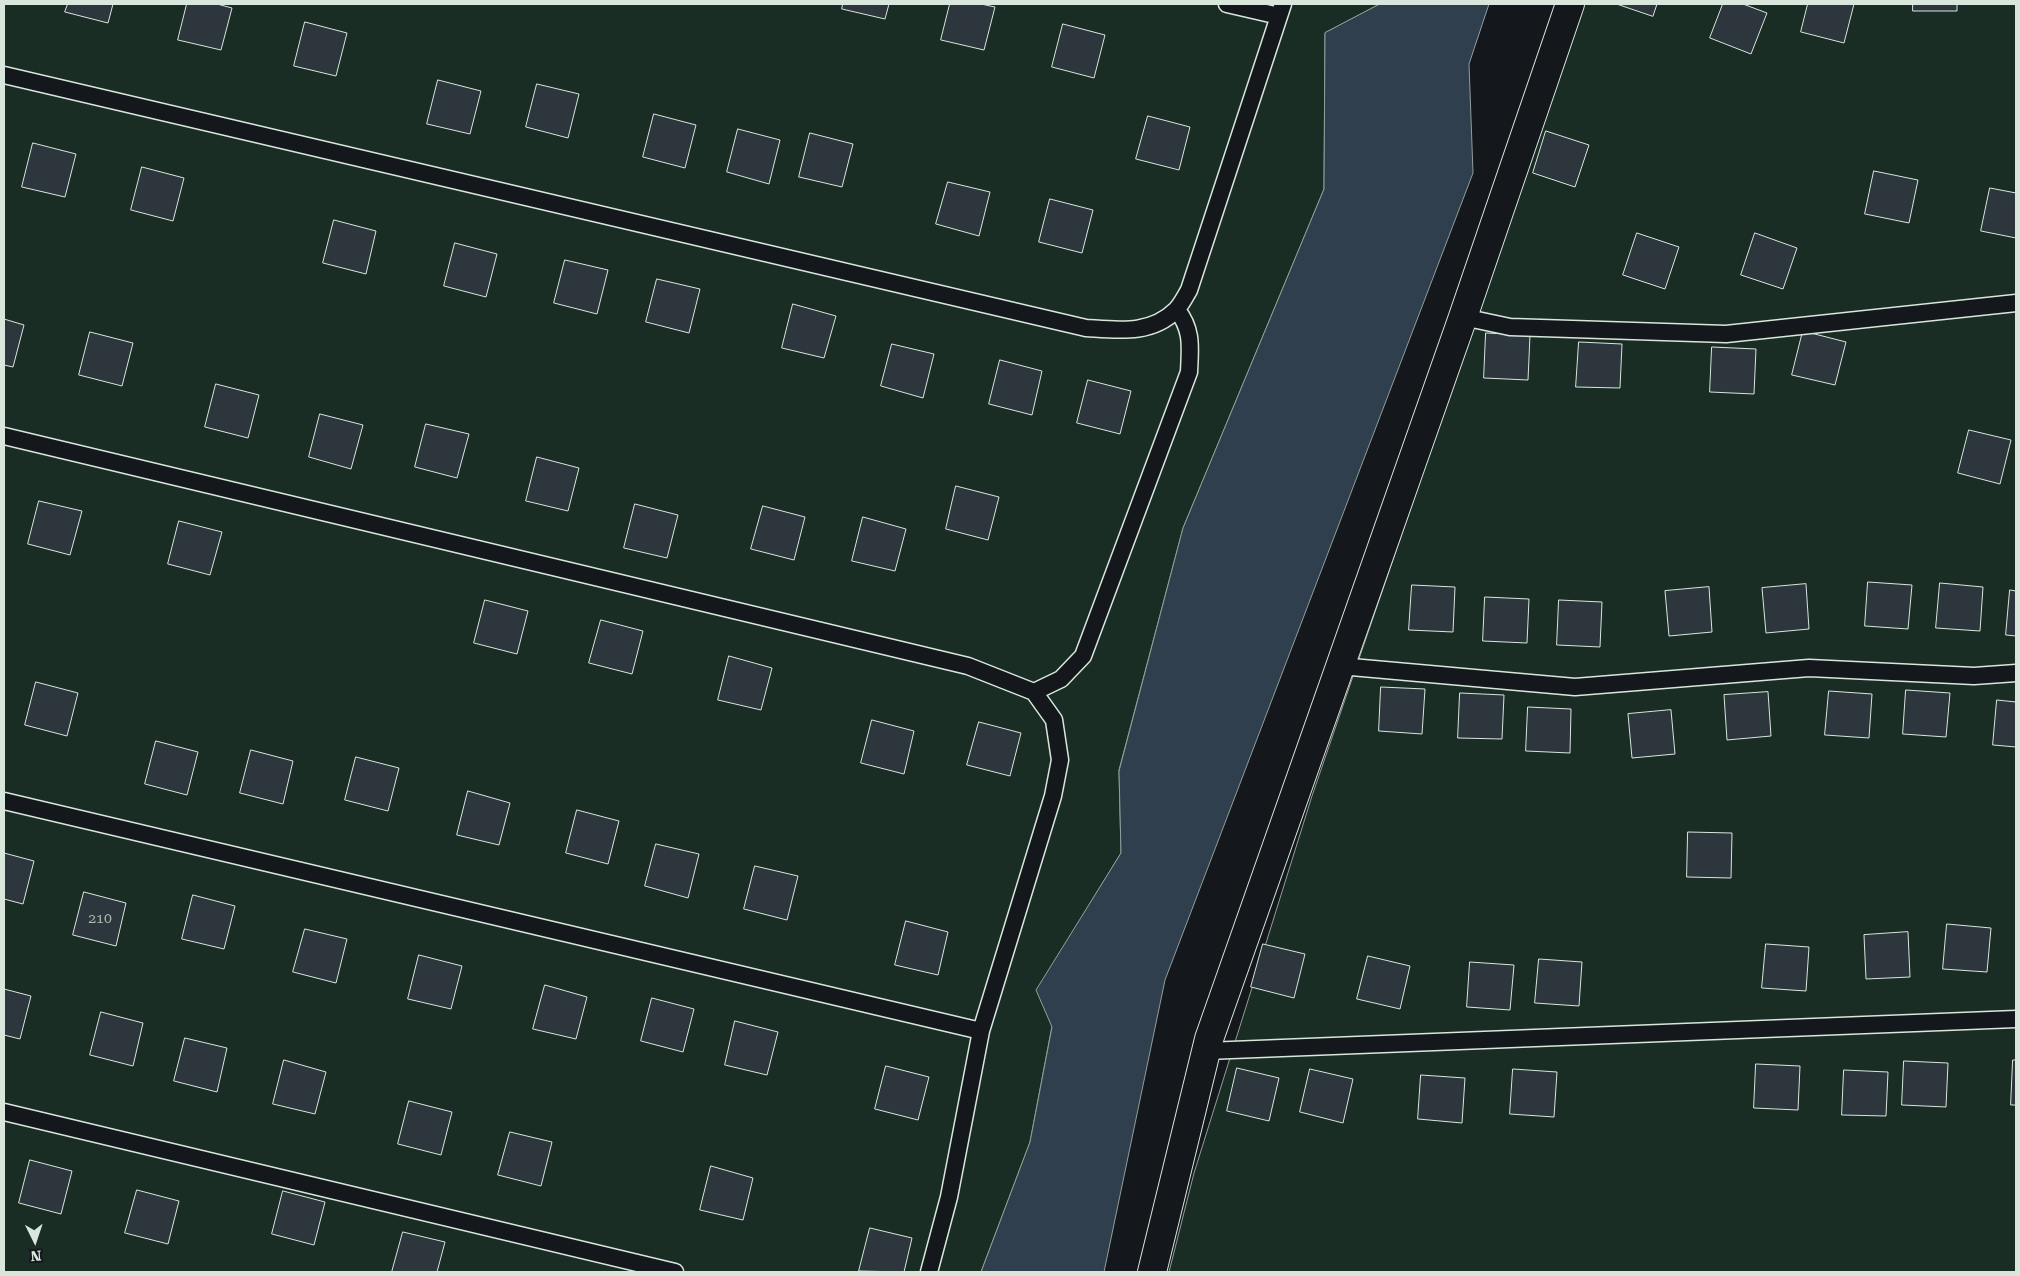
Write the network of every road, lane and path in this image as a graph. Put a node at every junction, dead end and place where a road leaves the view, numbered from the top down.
1 (1226, 4) edge
2 (1570, 4) edge
3 (1281, 10) edge
4 (4, 75) edge
5 (2016, 303) edge
6 (1177, 310) junction
7 (1462, 317) junction
8 (4, 436) edge
9 (1340, 666) junction
10 (2016, 673) edge
11 (1034, 692) junction
12 (4, 801) edge
13 (2016, 1019) edge
14 (981, 1032) junction
15 (1206, 1051) junction
16 (4, 1112) edge
17 (675, 1272) edge
18 (930, 1272) edge
19 (1152, 1272) edge

1 - 3 lane
2 - 7 street
3 - 6 lane
4 - 6 lane
5 - 7 lane
6 - 11 lane
7 - 9 street
8 - 11 lane
9 - 10 lane
9 - 15 street
11 - 14 lane
12 - 14 lane
13 - 15 lane
14 - 18 lane
15 - 19 street
16 - 17 lane

